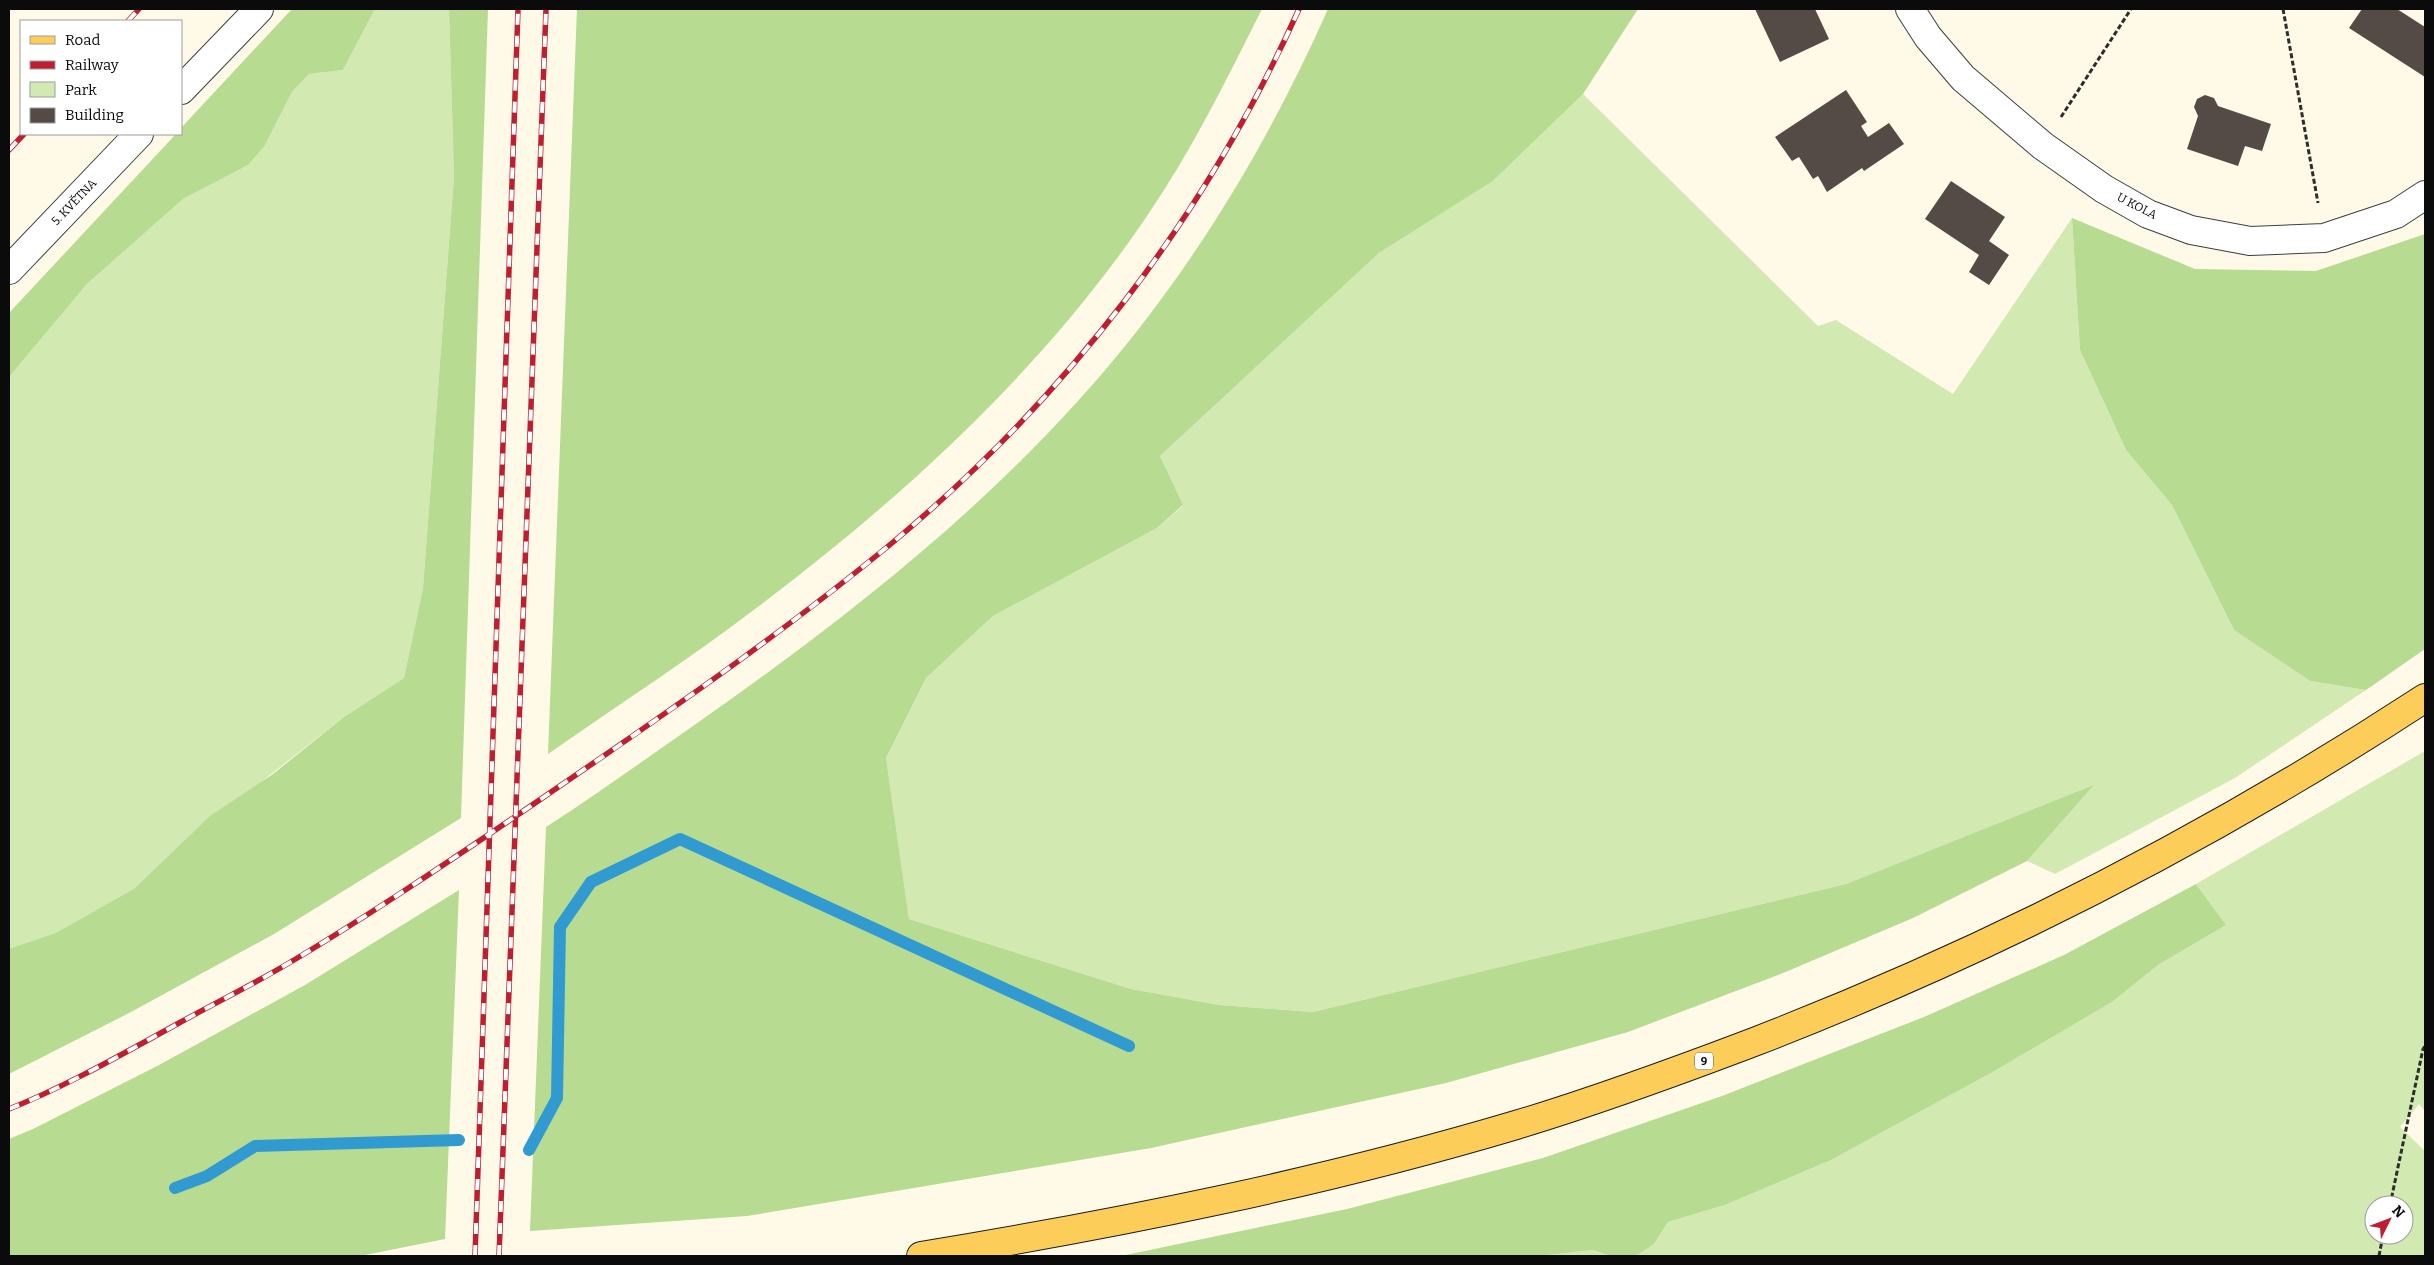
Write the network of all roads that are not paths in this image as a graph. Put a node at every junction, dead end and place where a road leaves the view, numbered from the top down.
1 (259, 9) edge
2 (1910, 9) edge
3 (182, 89) edge
4 (138, 135) edge
5 (2425, 195) edge
6 (9, 270) edge
7 (2425, 698) edge
8 (921, 1256) edge

1 - 3 street
2 - 5 street, U KOLA
4 - 6 street, 5. KVĚTNA
7 - 8 main road, 9

